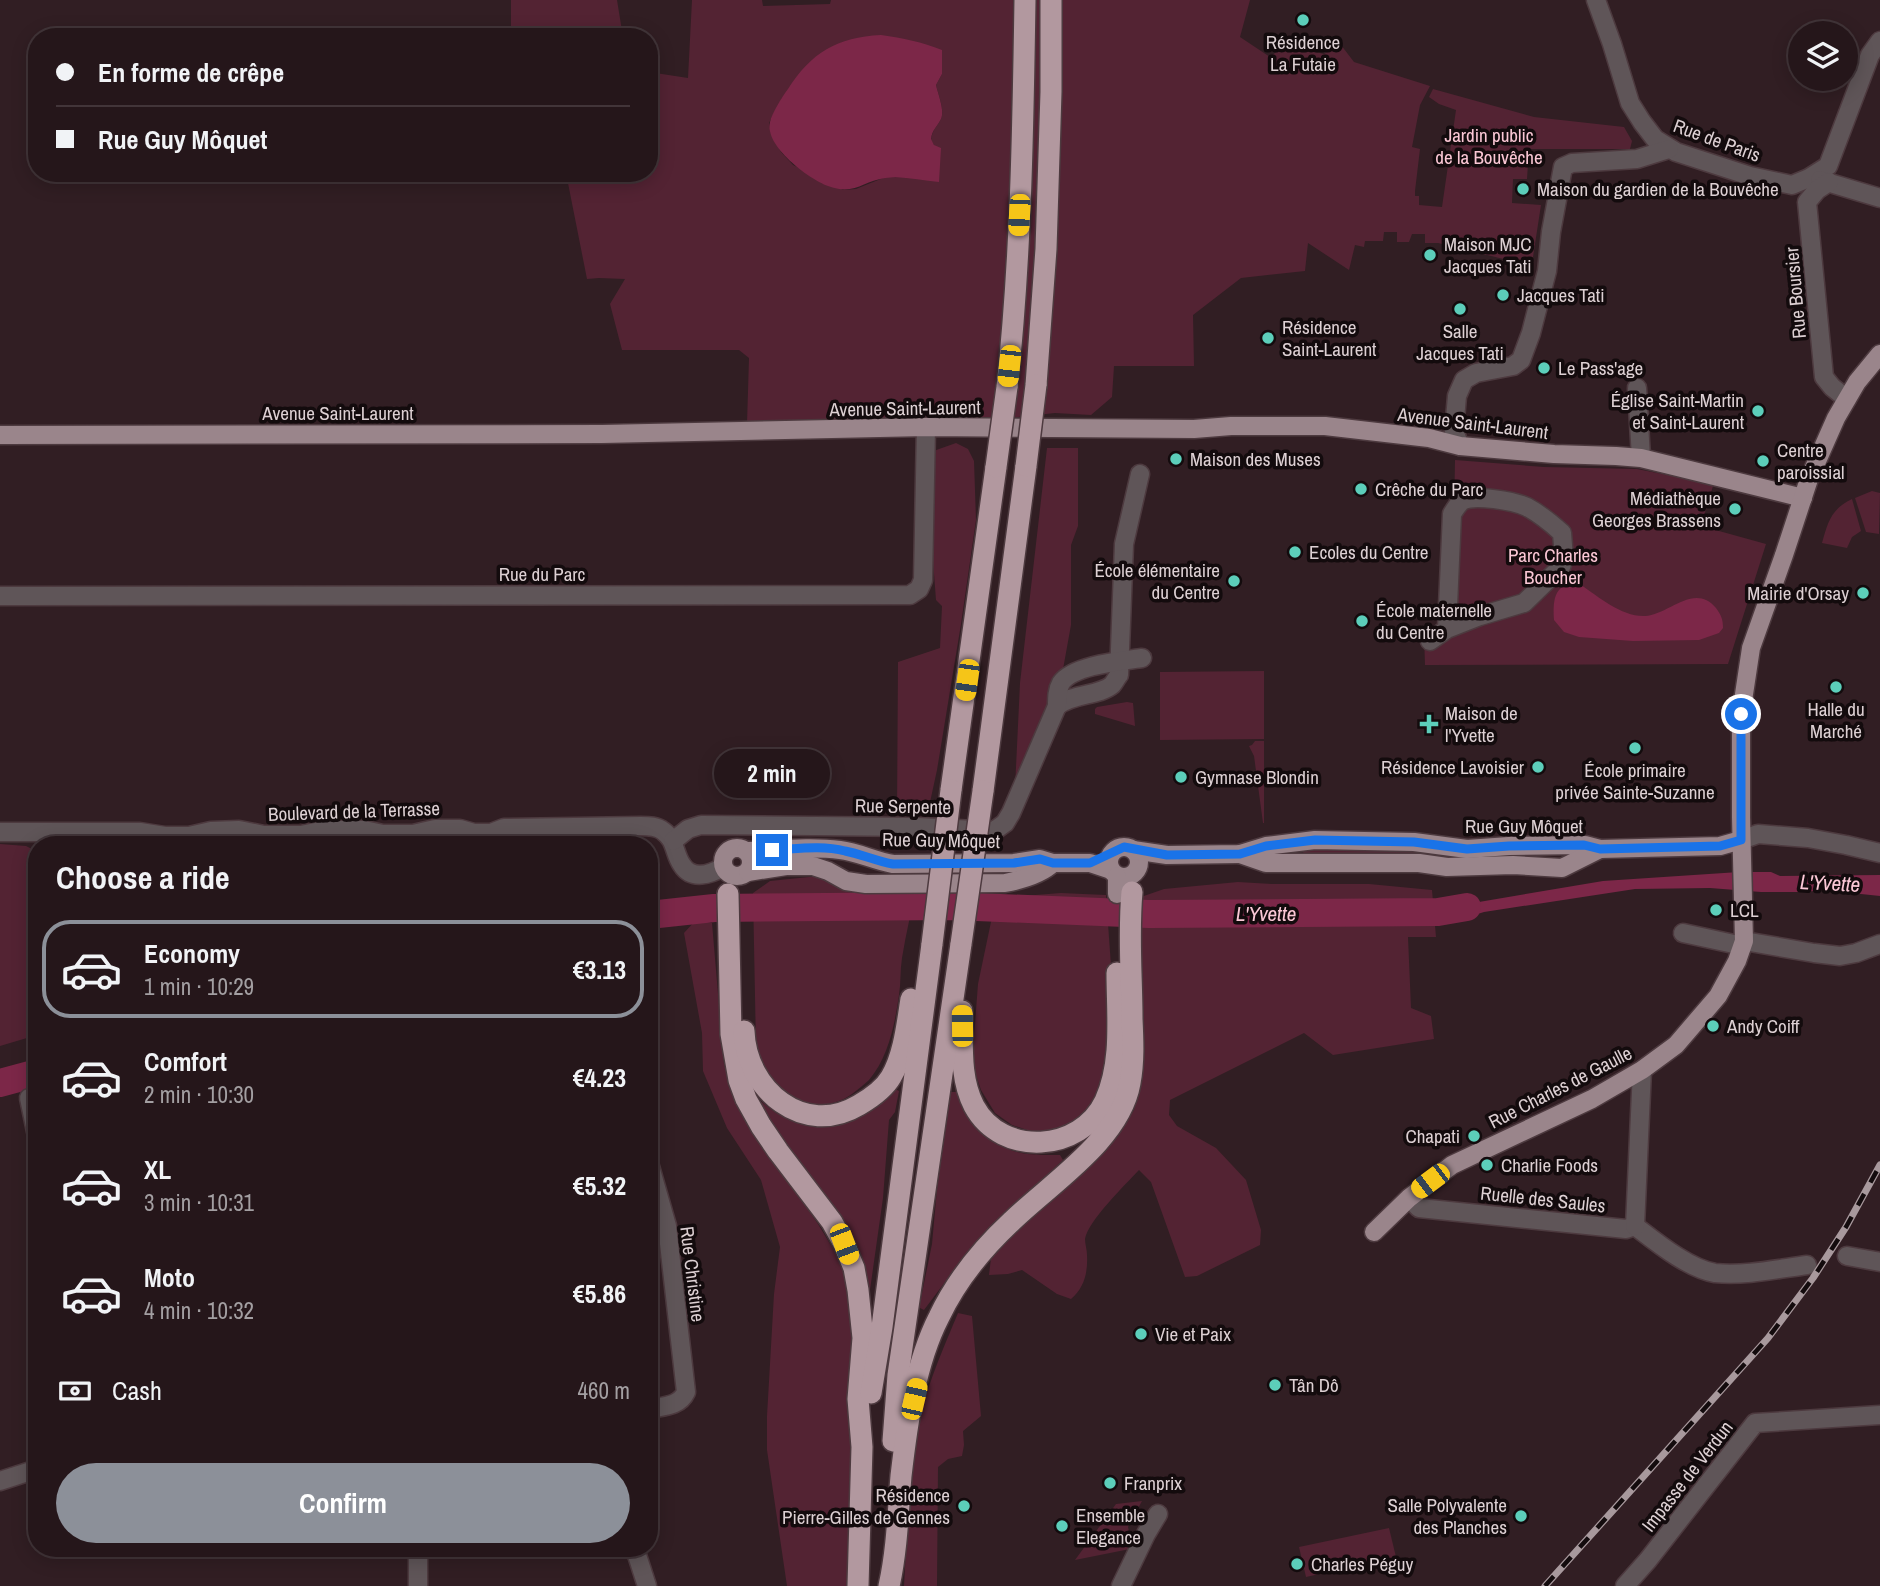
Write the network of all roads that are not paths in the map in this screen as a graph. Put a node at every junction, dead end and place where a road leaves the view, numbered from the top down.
1 (1025, 0) edge
2 (1051, 0) edge
3 (1596, 0) edge
4 (1880, 41) edge
5 (1669, 149) junction
6 (1751, 168) dead end
7 (1828, 174) junction
8 (1809, 178) junction
9 (1792, 185) junction
10 (1880, 198) edge
11 (1807, 202) junction
12 (1880, 354) edge
13 (1637, 388) dead end
14 (1847, 399) junction
15 (926, 427) junction
16 (0, 435) edge
17 (1460, 446) junction
18 (1642, 458) junction
19 (1140, 474) dead end
20 (1803, 498) junction
21 (0, 596) edge
22 (1447, 629) junction
23 (1430, 640) dead end
24 (1142, 658) dead end
25 (1119, 662) junction
26 (0, 832) edge
27 (1741, 840) junction
28 (673, 841) junction
29 (1448, 847) junction
30 (1600, 849) junction
31 (746, 851) junction
32 (1880, 853) edge
33 (1266, 854) junction
34 (1053, 863) junction
35 (1447, 867) junction
36 (1124, 877) junction
37 (735, 879) junction
38 (735, 924) junction
39 (1124, 928) junction
40 (1683, 933) dead end
41 (1743, 943) junction
42 (932, 944) junction
43 (1880, 944) edge
44 (954, 993) junction
45 (1642, 1070) junction
46 (658, 1194) edge
47 (1409, 1198) junction
48 (1635, 1226) junction
49 (1374, 1232) dead end
50 (1847, 1256) dead end
51 (1880, 1262) edge
52 (1807, 1265) dead end
53 (658, 1407) edge
54 (1880, 1415) edge
55 (862, 1447) junction
56 (28, 1472) edge
57 (0, 1481) edge
58 (1158, 1514) dead end
59 (418, 1557) edge
60 (638, 1557) edge
61 (418, 1586) edge
62 (647, 1586) edge
63 (859, 1586) edge
64 (888, 1586) edge
65 (1121, 1586) edge
66 (1625, 1586) edge

1 - 42 highway, bridge
2 - 44 highway, bridge
3 - 5 street, Rue de Paris
4 - 7 street
5 - 9 street, Rue de Paris
5 - 17 street
6 - 8 street, Rue de Paris
7 - 8 street, Rue de Paris
7 - 10 street, Rue de Paris
7 - 11 street
8 - 9 street
9 - 11 street
11 - 14 street, Rue Boursier
12 - 14 main road, Rue Charles de Gaulle
13 - 18 street
14 - 20 main road, Rue Charles de Gaulle
15 - 16 main road, Avenue Saint-Laurent
15 - 17 main road, Avenue Saint-Laurent
15 - 21 street, Rue du Parc
17 - 18 main road, Avenue Saint-Laurent
18 - 20 main road, Avenue Saint-Laurent
19 - 25 street
20 - 27 main road, Rue Charles de Gaulle
22 - 22 street
22 - 23 street
24 - 25 street, Rue Serpente
25 - 28 street, Rue Serpente
26 - 28 street, Boulevard de la Terrasse
27 - 30 main road, Rue Guy Môquet
27 - 32 street
27 - 41 main road, Rue Charles de Gaulle
28 - 37 street
29 - 30 main road, Rue Guy Môquet
29 - 33 main road, Rue Guy Môquet
29 - 35 main road, Rue Guy Môquet
30 - 35 main road, Rue Guy Môquet
31 - 34 main road, Rue Guy Môquet
31 - 37 main road
31 - 37 main road
33 - 35 main road, Rue Guy Môquet
33 - 36 main road, Rue Guy Môquet
34 - 36 main road, Rue Guy Môquet
34 - 37 main road, Rue Guy Môquet
36 - 39 highway
37 - 38 highway
38 - 42 highway
38 - 55 highway
39 - 44 highway
39 - 64 highway
40 - 41 street
41 - 43 street
41 - 45 main road, Rue Charles de Gaulle
42 - 55 highway
44 - 64 highway
45 - 47 main road, Rue Charles de Gaulle
45 - 48 street
46 - 53 street, Rue Christine
47 - 48 street, Ruelle des Saules
47 - 49 main road, Rue Charles de Gaulle
48 - 52 street
50 - 51 street
54 - 66 street, Impasse de Verdun
55 - 63 highway
56 - 57 street
58 - 65 street
59 - 61 street
60 - 62 street

